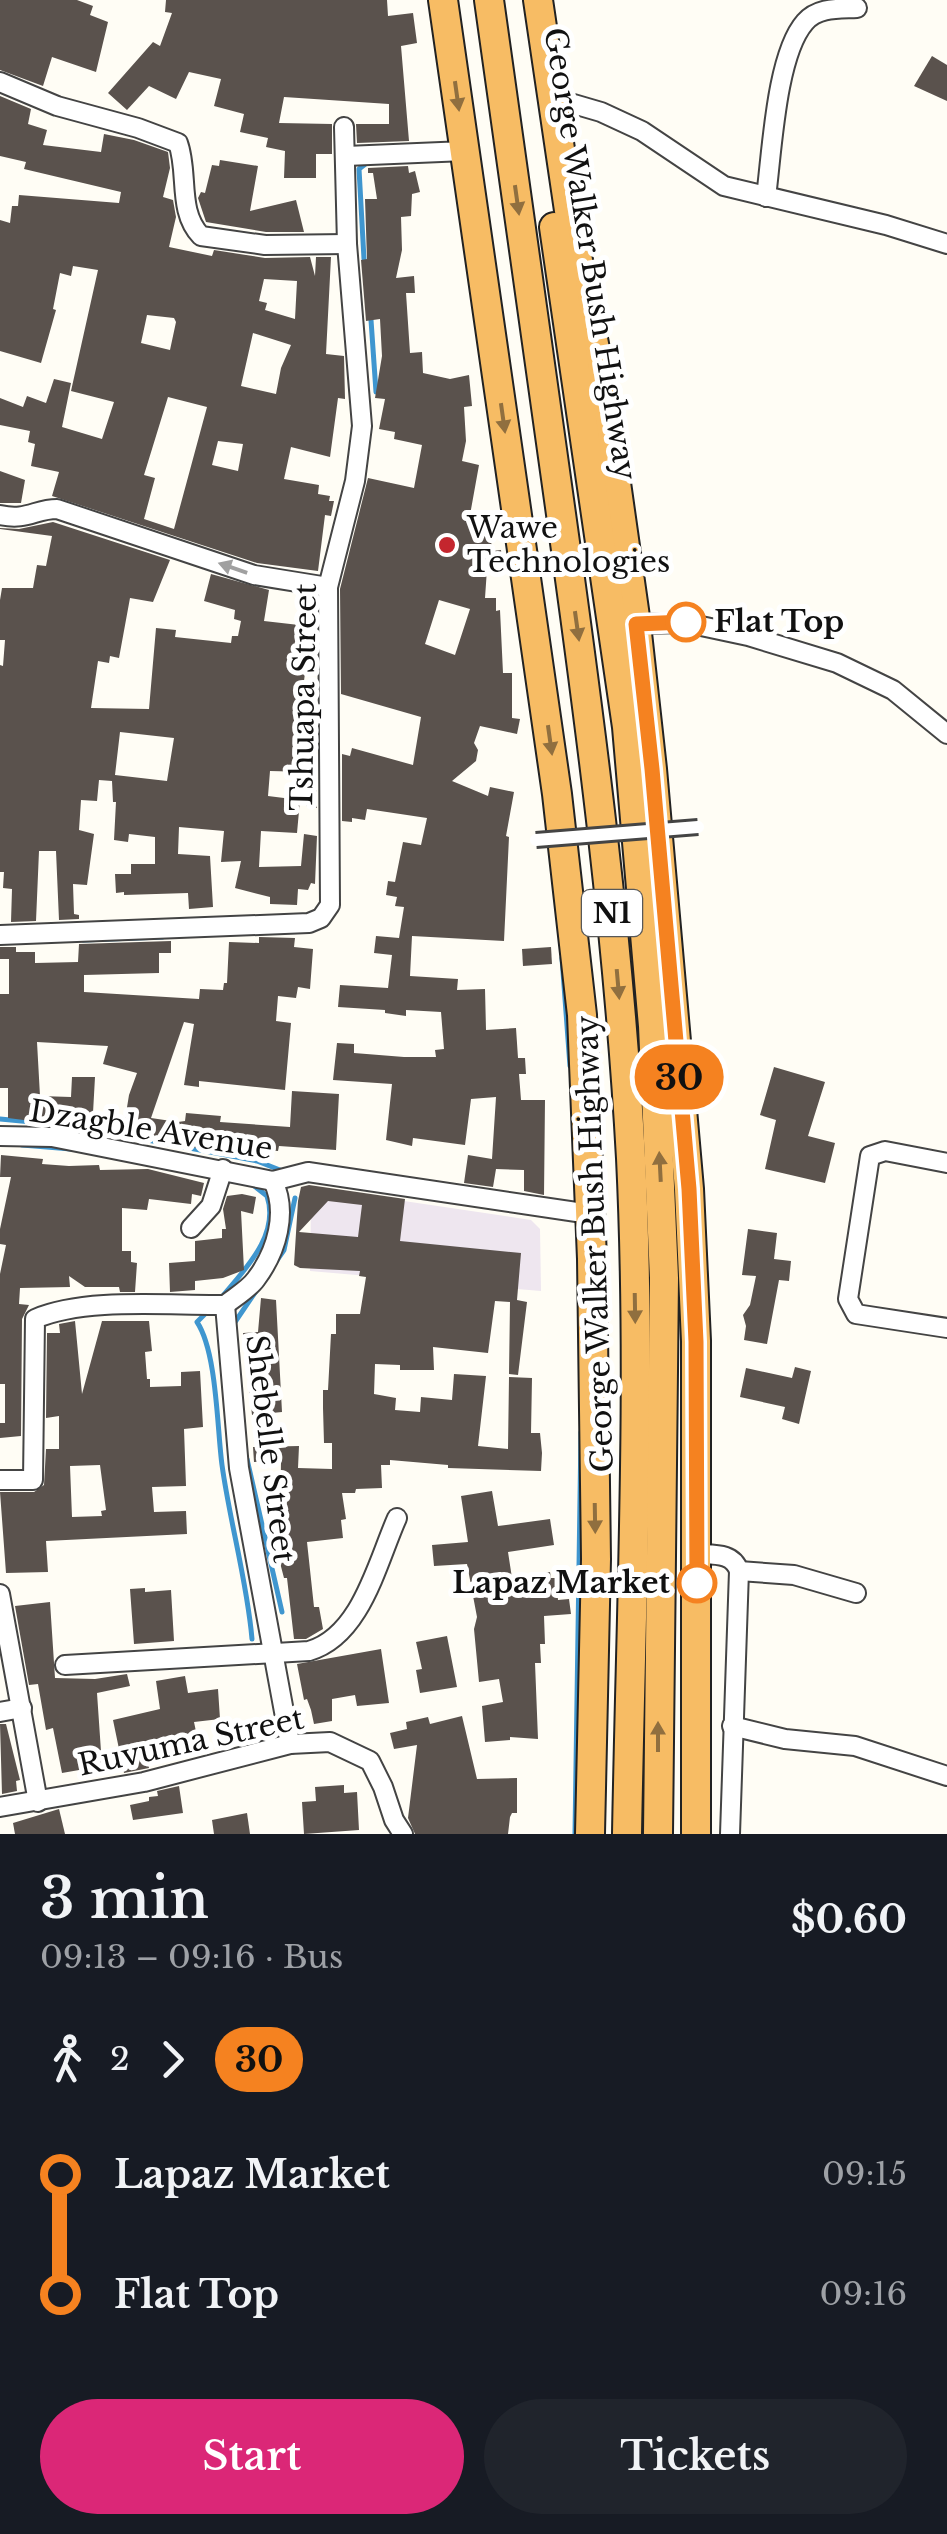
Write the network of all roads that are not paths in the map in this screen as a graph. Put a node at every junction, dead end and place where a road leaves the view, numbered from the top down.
1 (443, 0) edge
2 (489, 0) edge
3 (519, 0) edge
4 (538, 0) edge
5 (857, 8) dead end
6 (0, 82) edge
7 (553, 98) junction
8 (344, 127) dead end
9 (465, 150) junction
10 (346, 156) junction
11 (766, 198) junction
12 (347, 244) junction
13 (947, 244) edge
14 (586, 448) junction
15 (0, 516) edge
16 (328, 587) junction
17 (636, 624) junction
18 (627, 727) junction
19 (947, 734) edge
20 (698, 827) dead end
21 (536, 840) dead end
22 (0, 935) edge
23 (0, 1136) edge
24 (947, 1163) edge
25 (222, 1169) junction
26 (273, 1181) junction
27 (590, 1214) junction
28 (191, 1228) dead end
29 (225, 1305) junction
30 (947, 1328) edge
31 (0, 1480) edge
32 (396, 1518) dead end
33 (696, 1554) junction
34 (739, 1571) junction
35 (0, 1594) edge
36 (856, 1594) dead end
37 (273, 1652) junction
38 (65, 1665) dead end
39 (22, 1708) junction
40 (0, 1712) edge
41 (732, 1726) junction
42 (290, 1744) junction
43 (947, 1776) edge
44 (38, 1802) junction
45 (0, 1808) edge
46 (403, 1834) edge
47 (590, 1834) edge
48 (628, 1834) edge
49 (658, 1834) edge
50 (696, 1834) edge
51 (730, 1834) edge

1 -> 9 highway
2 -> 48 highway, George Walker Bush Highway / N1
3 - 14 highway, George Walker Bush Highway / N1
4 - 7 highway
5 - 11 street
6 - 12 street
7 - 11 street
7 - 17 highway
8 - 10 street, Tshuapa Street
9 - 10 street
9 -> 27 highway
10 - 12 street, Tshuapa Street
11 - 13 street
12 - 16 street, Tshuapa Street
14 - 17 highway
14 - 18 highway, George Walker Bush Highway / N1
16 -> 15 street
16 - 22 street, Tshuapa Street
17 - 18 highway
17 - 19 street
17 - 33 highway
49 -> 18 highway, George Walker Bush Highway / N1
20 - 21 street, bridge
23 - 25 street, Dzagble Avenue
24 - 30 street
25 - 26 street, Dzagble Avenue
25 - 28 street
26 - 27 street, Dzagble Avenue
26 - 29 street, Shebelle Street
27 -> 47 highway
29 - 31 street
29 - 37 street, Shebelle Street
32 - 37 street
33 - 34 street
33 - 50 highway
34 - 36 street
34 - 41 street
35 - 39 street
37 - 38 street
37 - 42 street, Shebelle Street
39 - 40 street
39 - 44 street
41 - 43 street
41 - 51 street
42 - 44 street, Ruvuma Street
42 - 46 street, Ruvuma Street
44 - 45 street, Ruvuma Street

